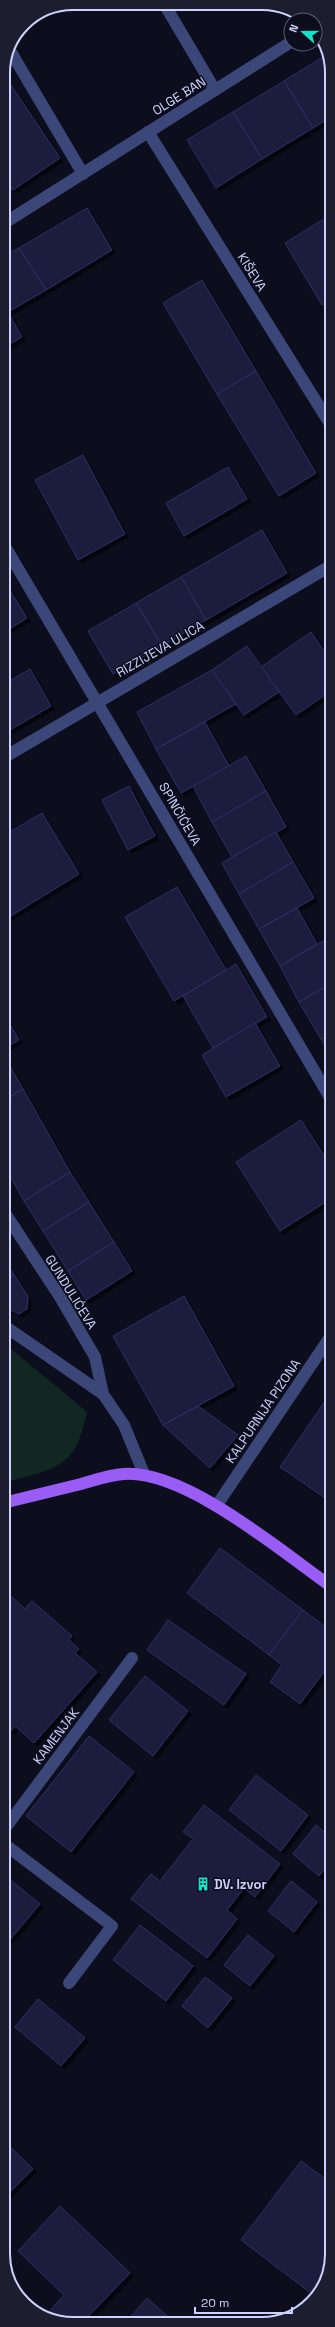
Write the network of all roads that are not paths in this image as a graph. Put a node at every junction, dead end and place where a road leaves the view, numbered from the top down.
1 (168, 10) edge
2 (283, 47) edge
3 (13, 55) edge
4 (215, 90) junction
5 (148, 132) junction
6 (83, 174) junction
7 (10, 220) edge
8 (325, 416) edge
9 (10, 554) edge
10 (325, 569) edge
11 (98, 702) junction
12 (10, 754) edge
13 (325, 1089) edge
14 (10, 1221) edge
15 (10, 1331) edge
16 (325, 1344) edge
17 (103, 1394) junction
18 (144, 1474) junction
19 (10, 1501) edge
20 (217, 1505) junction
21 (325, 1582) edge
22 (132, 1658) dead end
23 (10, 1822) edge
24 (10, 1848) edge
25 (69, 1983) dead end

1 - 4 street
2 - 4 street, OLGE BAN
3 - 6 street
4 - 5 street, OLGE BAN
5 - 6 street, OLGE BAN
5 - 8 street, KIŠEVA
6 - 7 street, OLGE BAN
9 - 11 street, SPINČIĆEVA
10 - 11 street, RIZZIJEVA ULICA
11 - 12 street, RIZZIJEVA ULICA
11 - 13 street, SPINČIĆEVA
14 - 17 street, GUNDULIĆEVA
15 - 17 street
16 - 20 street, KALPURNIJA PIZONA
17 - 18 street
18 - 19 main road
18 - 20 main road
20 - 21 main road
22 - 23 street, KAMENJAK
24 - 25 street

